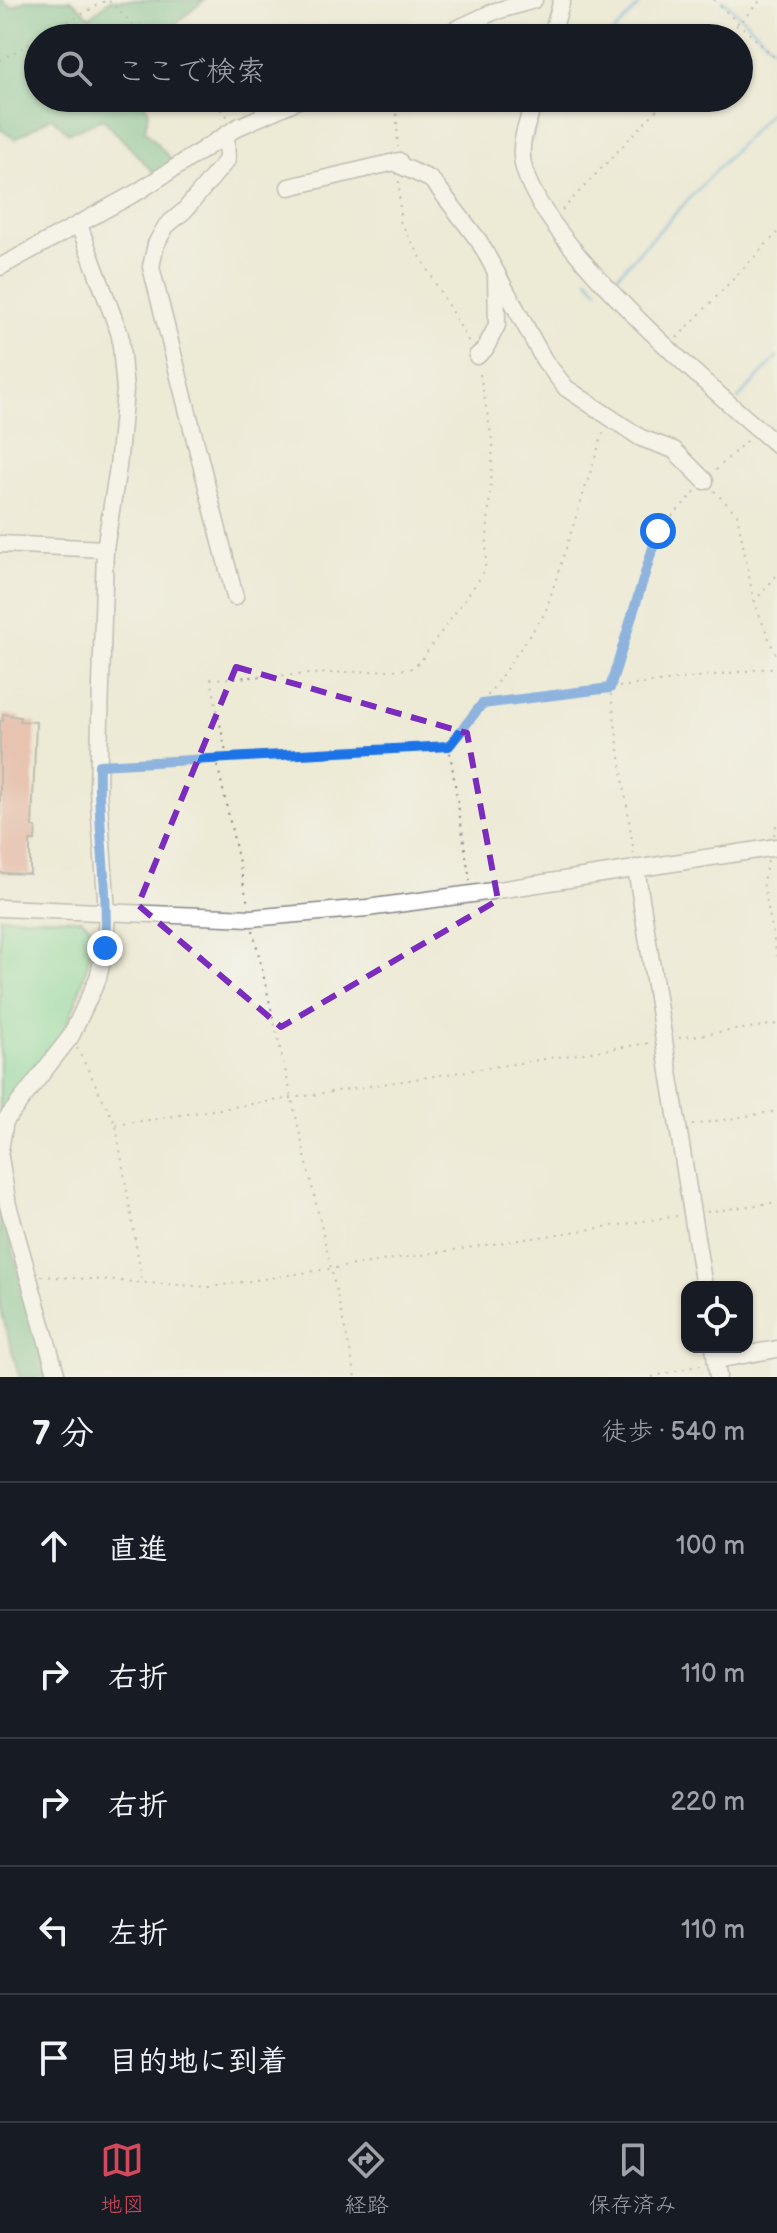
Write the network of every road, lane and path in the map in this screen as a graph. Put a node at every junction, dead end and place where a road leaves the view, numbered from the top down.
1 (108, 0) edge
2 (534, 0) edge
3 (562, 0) edge
4 (714, 0) edge
5 (761, 0) edge
6 (64, 24) edge
7 (133, 24) edge
8 (467, 24) edge
9 (555, 24) edge
10 (739, 24) joint
11 (753, 37) edge
12 (24, 46) edge
13 (0, 60) edge
14 (777, 60) edge
15 (219, 112) edge
16 (273, 112) edge
17 (397, 112) edge
18 (532, 112) edge
19 (655, 112) edge
20 (232, 131) junction
21 (399, 163) junction
22 (289, 187) dead end
23 (551, 221) junction
24 (79, 225) junction
25 (777, 233) edge
26 (0, 267) edge
27 (496, 272) junction
28 (668, 348) junction
29 (477, 356) junction
30 (608, 417) junction
31 (758, 429) junction
32 (777, 445) edge
33 (705, 481) junction
34 (0, 544) edge
35 (105, 549) junction
36 (777, 575) edge
37 (235, 597) dead end
38 (754, 602) junction
39 (777, 658) edge
40 (777, 667) edge
41 (610, 688) junction
42 (482, 704) junction
43 (449, 746) junction
44 (216, 758) junction
45 (227, 758) junction
46 (99, 765) junction
47 (777, 821) edge
48 (774, 848) edge
49 (636, 868) junction
50 (472, 894) junction
51 (0, 908) edge
52 (107, 911) junction
53 (251, 918) junction
54 (777, 956) edge
55 (777, 1024) edge
56 (71, 1036) junction
57 (665, 1040) junction
58 (292, 1096) junction
59 (777, 1111) edge
60 (116, 1125) junction
61 (679, 1127) junction
62 (0, 1150) edge
63 (0, 1157) edge
64 (777, 1202) edge
65 (693, 1214) junction
66 (333, 1269) junction
67 (28, 1275) junction
68 (142, 1281) junction
69 (703, 1281) edge
70 (777, 1349) edge
71 (716, 1361) edge
72 (57, 1377) edge
73 (356, 1377) edge
74 (652, 1377) edge

1 - 6 path
1 - 7 path
2 - 8 street
3 - 9 street
4 - 10 path
5 - 10 path
11 - 14 path
12 - 13 path
15 - 20 path
16 - 20 street
17 - 21 path
18 - 23 street
19 - 23 path
20 - 24 street
20 - 37 street
21 - 22 street
21 - 27 street
21 - 29 path
23 - 28 street
24 - 26 street
24 - 35 street
25 - 28 path
27 - 29 street
27 - 30 street
28 - 31 street
29 - 45 path
30 - 33 street
30 - 42 path
31 - 32 street
31 - 33 path
33 - 38 path
33 - 41 path
34 - 35 street
35 - 46 street
36 - 38 path
38 - 39 path
40 - 41 path
41 - 42 path
41 - 49 path
42 - 43 path
43 - 45 path
43 - 50 path
44 - 45 path
44 - 46 path
44 - 53 path
46 - 52 street
47 - 48 path
48 - 49 street
48 - 54 path
49 - 50 street
49 - 57 street
50 - 53 street
51 - 52 street
52 - 53 street
52 - 56 street
53 - 58 path
55 - 57 path
56 - 60 path
56 - 62 street
57 - 58 path
57 - 61 street
58 - 60 path
58 - 66 path
59 - 61 path
60 - 68 path
61 - 65 street
63 - 67 street
64 - 65 path
65 - 66 path
65 - 69 street
66 - 68 path
66 - 73 path
67 - 68 path
67 - 72 street
70 - 71 street
71 - 74 path

